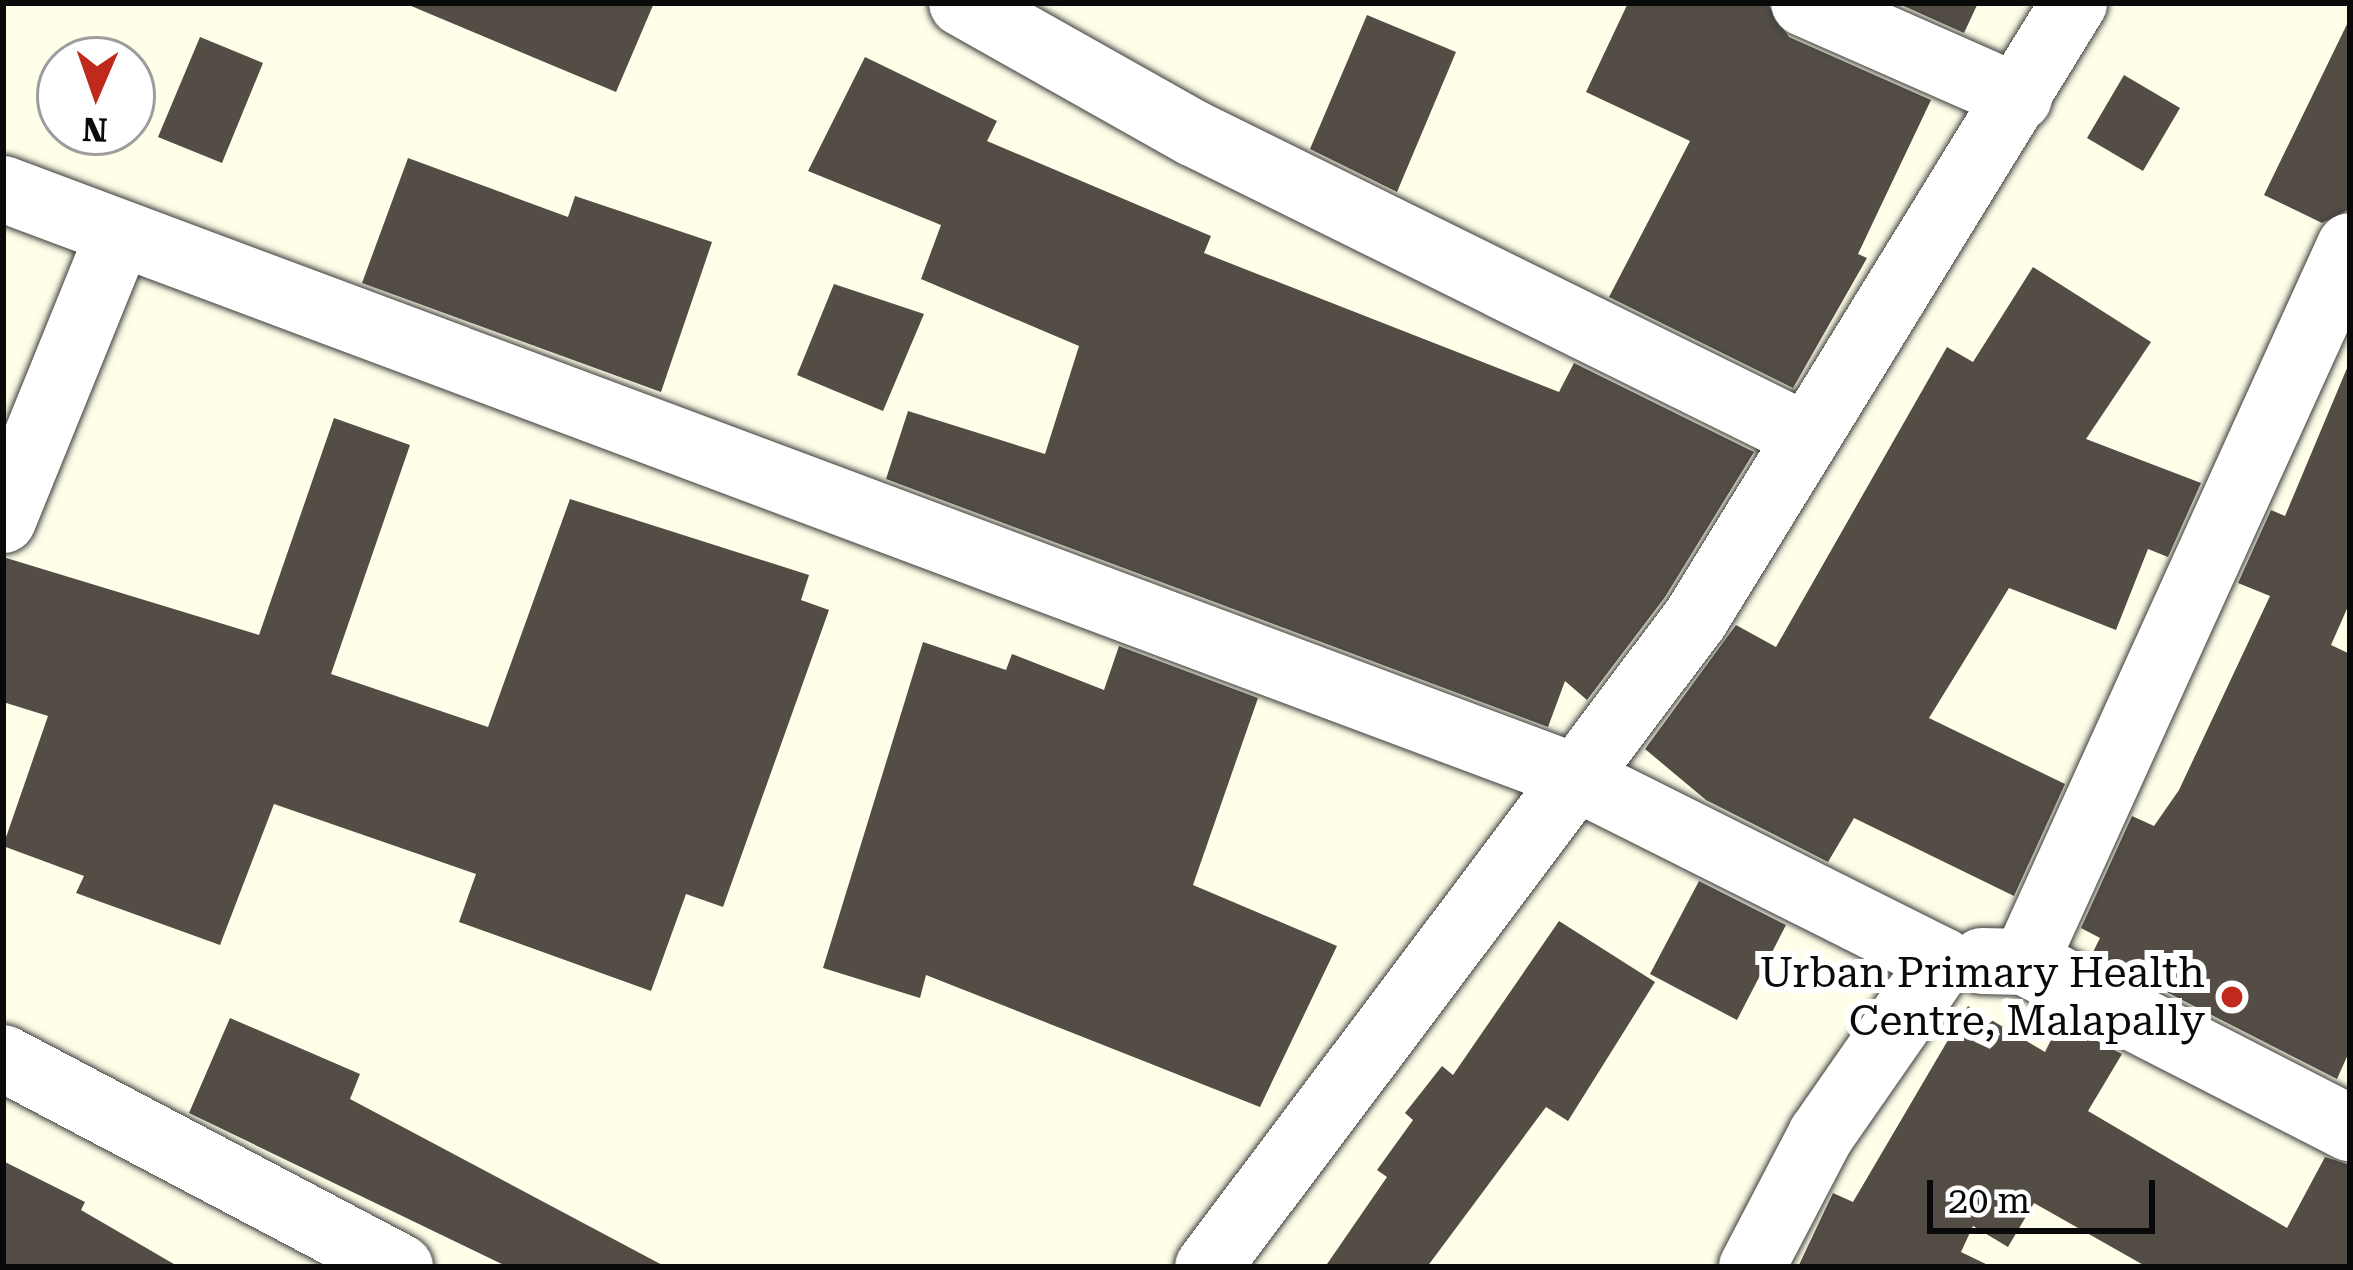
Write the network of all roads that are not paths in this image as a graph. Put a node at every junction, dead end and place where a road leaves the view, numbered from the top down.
1 (962, 3) edge
2 (1804, 3) edge
3 (2074, 3) edge
4 (2019, 98) junction
5 (3, 189) edge
6 (119, 234) junction
7 (2350, 246) edge
8 (1802, 434) junction
9 (3, 520) edge
10 (1573, 776) junction
11 (1942, 961) junction
12 (2025, 962) junction
13 (3, 1058) edge
14 (2350, 1128) edge
15 (400, 1267) edge
16 (1208, 1267) edge
17 (1752, 1267) edge

1 - 8 street
2 - 4 street
3 - 4 street
4 - 8 street
5 - 6 street
6 - 9 street
6 - 10 street
7 - 12 street
8 - 10 street
10 - 11 street
10 - 16 street
11 - 12 street
11 - 17 street
12 - 14 street
13 - 15 street

